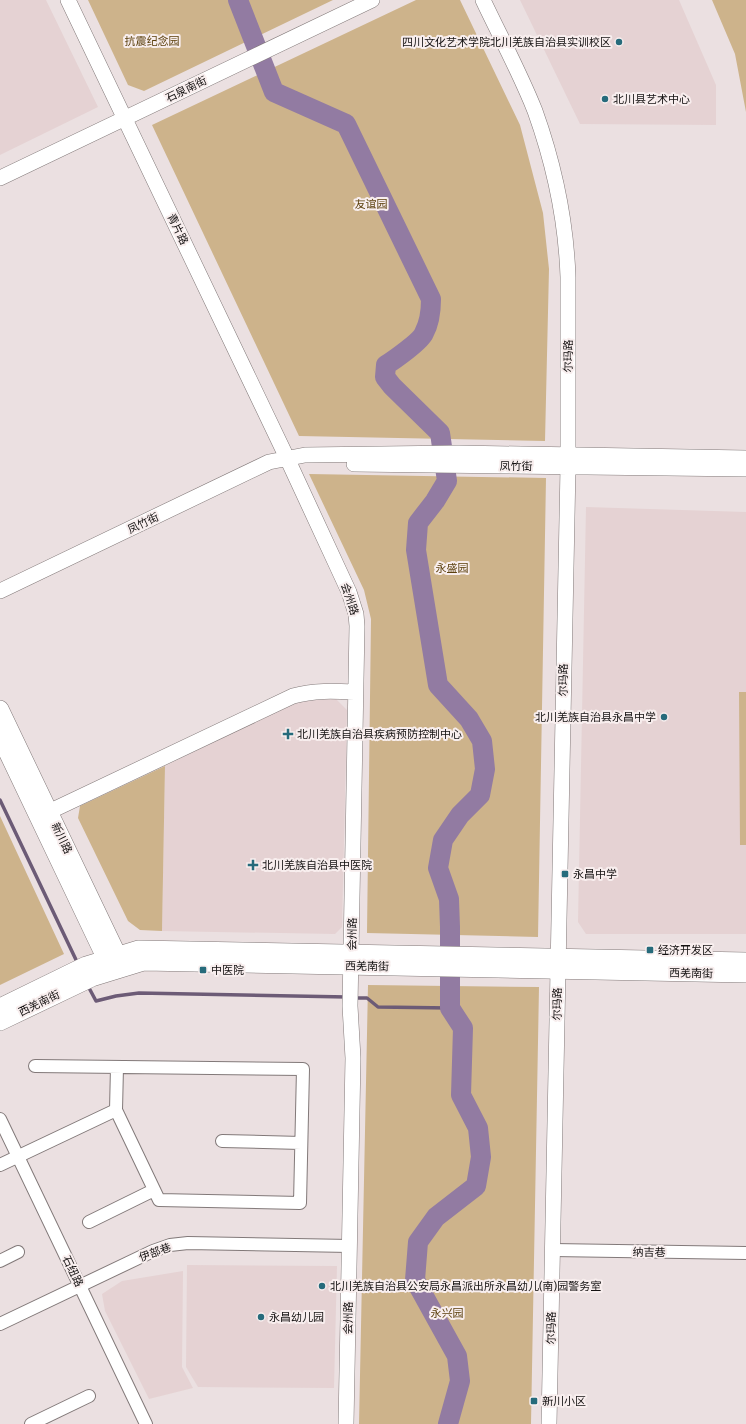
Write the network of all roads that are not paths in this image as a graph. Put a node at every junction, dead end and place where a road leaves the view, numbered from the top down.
1 (68, 0) edge
2 (372, 0) edge
3 (483, 0) edge
4 (125, 118) junction
5 (0, 178) edge
6 (287, 458) junction
7 (746, 458) edge
8 (567, 461) junction
9 (746, 469) edge
10 (0, 591) edge
11 (356, 692) junction
12 (0, 709) edge
13 (0, 737) edge
14 (44, 815) junction
15 (351, 960) junction
16 (746, 961) edge
17 (115, 964) junction
18 (558, 964) junction
19 (746, 974) edge
20 (82, 975) junction
21 (0, 1007) edge
22 (0, 1022) edge
23 (35, 1066) dead end
24 (117, 1067) junction
25 (116, 1110) junction
26 (0, 1119) edge
27 (222, 1141) dead end
28 (302, 1142) junction
29 (18, 1157) junction
30 (0, 1165) edge
31 (154, 1190) junction
32 (88, 1222) dead end
33 (350, 1246) junction
34 (552, 1250) junction
35 (18, 1252) dead end
36 (746, 1254) edge
37 (0, 1261) edge
38 (80, 1286) junction
39 (0, 1324) edge
40 (89, 1396) dead end
41 (31, 1424) edge
42 (146, 1424) edge
43 (346, 1424) edge
44 (550, 1424) edge

1 - 4 street, 青片路
2 - 4 street, 石泉南街
3 - 8 street, 尔玛路
4 - 5 street, 石泉南街
4 - 6 street, 青片路
6 - 8 street, 凤竹街
6 - 10 street, 凤竹街
6 - 11 street, 会州路
7 - 8 street, 凤竹街
8 - 9 street, 凤竹街
8 - 18 street, 尔玛路
11 - 14 street
11 - 15 street, 会州路
12 - 14 main road, 新川路
13 - 14 main road, 新川路
14 - 17 main road, 新川路
15 - 17 main road, 西羌南街
15 - 18 main road, 西羌南街
15 - 33 street, 会州路
16 - 18 main road, 西羌南街
17 - 20 main road, 西羌南街
18 - 19 main road, 西羌南街
18 - 34 street, 尔玛路
20 - 21 main road, 西羌南街
20 - 22 main road, 西羌南街
23 - 24 street
24 - 25 street
24 - 28 street
25 - 29 street
25 - 31 street
26 - 29 street, 石纽路
27 - 28 street
28 - 31 street
29 - 30 street
29 - 38 street, 石纽路
31 - 32 street
33 - 38 street, 伊部巷
33 - 43 street, 会州路
34 - 36 street, 纳吉巷
34 - 44 street, 尔玛路
35 - 37 street
38 - 39 street, 伊部巷
38 - 42 street, 石纽路
40 - 41 street

